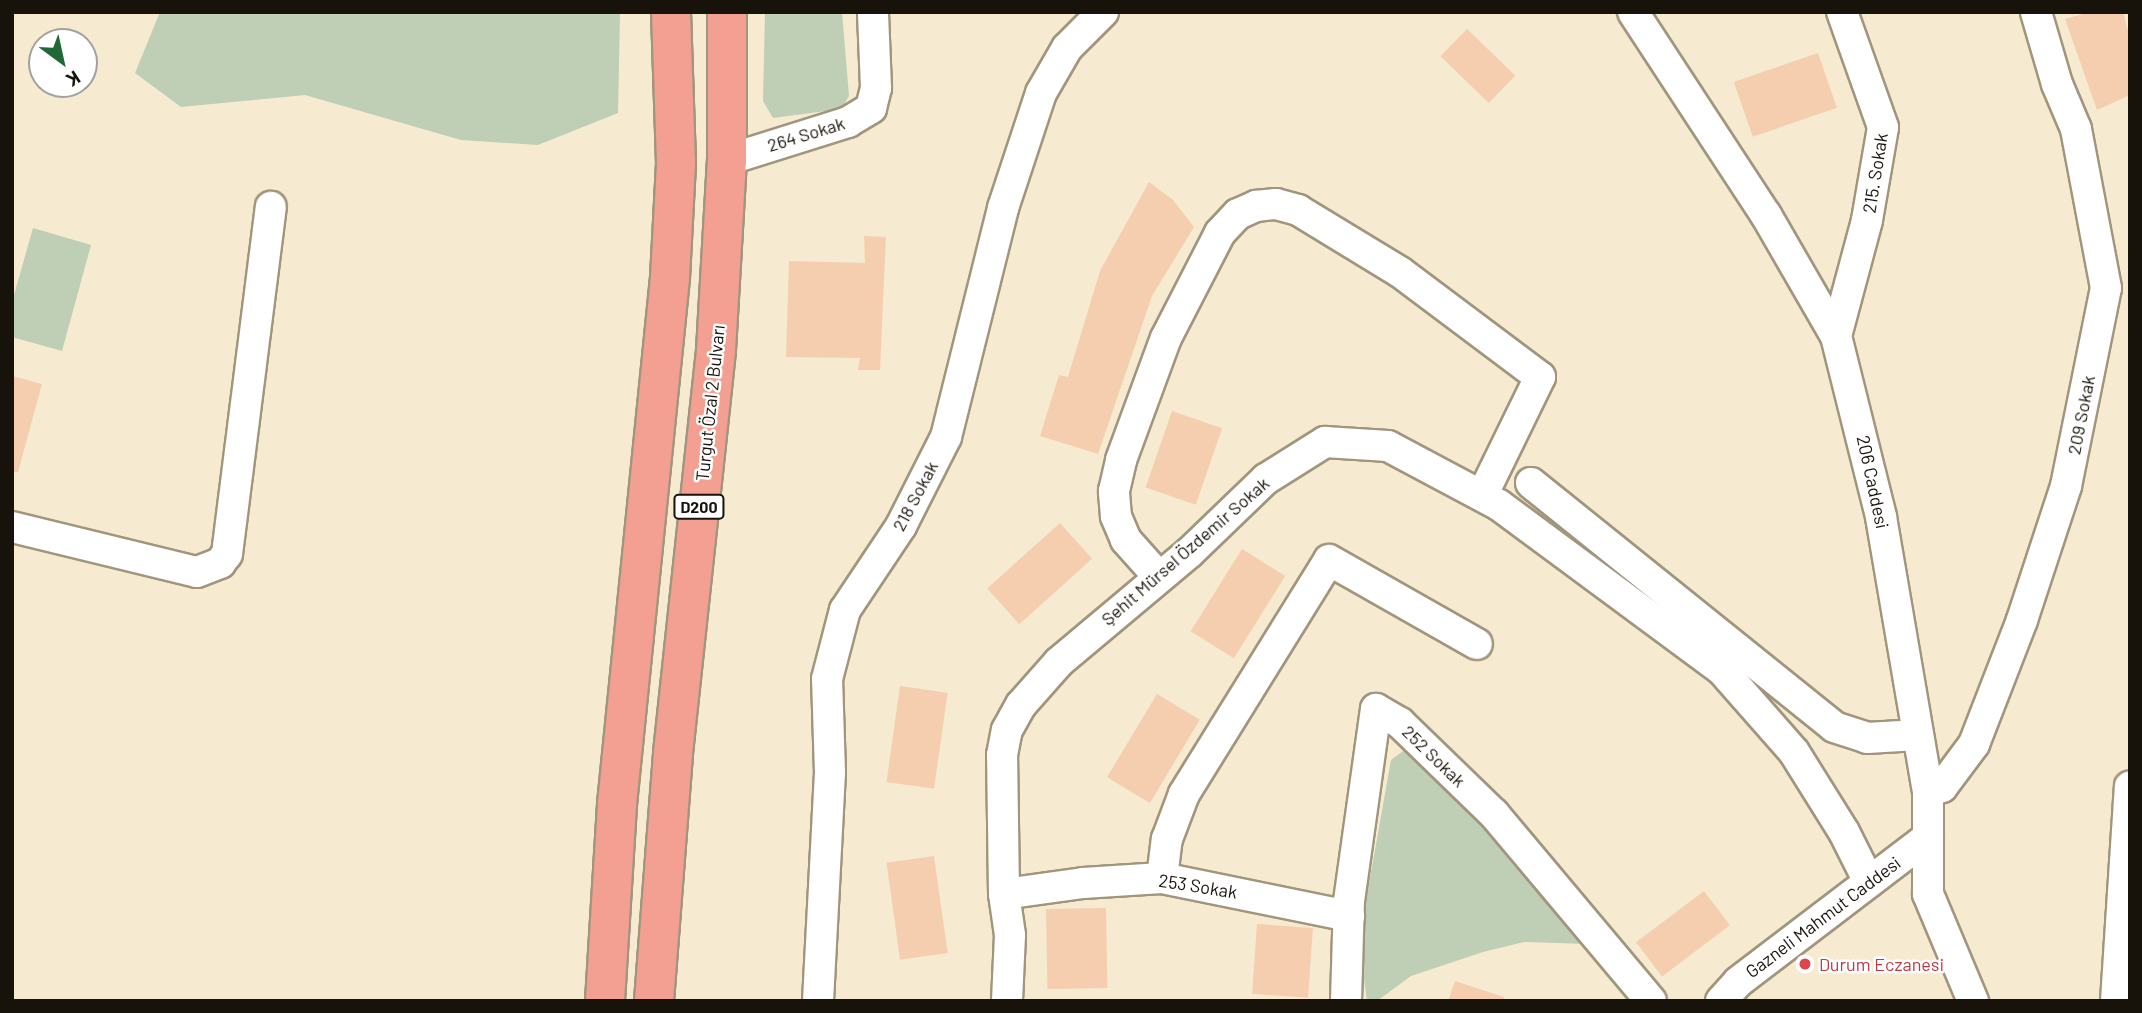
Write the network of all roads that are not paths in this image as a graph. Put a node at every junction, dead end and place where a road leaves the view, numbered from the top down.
1 (671, 12) edge
2 (727, 12) edge
3 (873, 12) edge
4 (1103, 12) edge
5 (1633, 12) edge
6 (1842, 12) edge
7 (2036, 12) edge
8 (727, 160) junction
9 (271, 207) dead end
10 (1836, 336) junction
11 (1531, 483) dead end
12 (1482, 496) junction
13 (12, 527) edge
14 (1159, 577) junction
15 (1476, 644) dead end
16 (1919, 735) junction
17 (2130, 786) edge
18 (1928, 792) junction
19 (1928, 837) junction
20 (1162, 878) junction
21 (1868, 883) junction
22 (1004, 894) junction
23 (1349, 915) junction
24 (605, 1001) edge
25 (654, 1001) edge
26 (818, 1001) edge
27 (1007, 1001) edge
28 (1346, 1001) edge
29 (1651, 1001) edge
30 (1721, 1001) edge
31 (1973, 1001) edge
32 (2116, 1001) edge

1 - 24 highway, D200
2 - 8 highway, Turgut Özal 2 Bulvarı / D200
3 - 8 street, 264 Sokak
4 - 26 street, 218 Sokak
5 - 10 street, 206 Caddesi
6 - 10 street, 215. Sokak
7 - 18 street, 209 Sokak
8 - 25 highway, Turgut Özal 2 Bulvarı / D200
9 - 13 street
10 - 16 street, 206 Caddesi
11 - 16 street
12 - 14 street, Şehit Mürsel Özdemir Sokak
12 - 14 street
12 - 21 street, Şehit Mürsel Özdemir Sokak
14 - 22 street, Şehit Mürsel Özdemir Sokak
15 - 20 street
16 - 18 street, 206 Caddesi
17 - 32 street
18 - 19 street, 206 Caddesi
19 - 21 street, Gazneli Mahmut Caddesi
19 - 31 street, 206 Caddesi
20 - 22 street, 253 Sokak
20 - 23 street, 253 Sokak
21 - 30 street, Gazneli Mahmut Caddesi
22 - 27 street, Şehit Mürsel Özdemir Sokak
23 - 28 street, 252 Sokak
23 - 29 street, 252 Sokak

